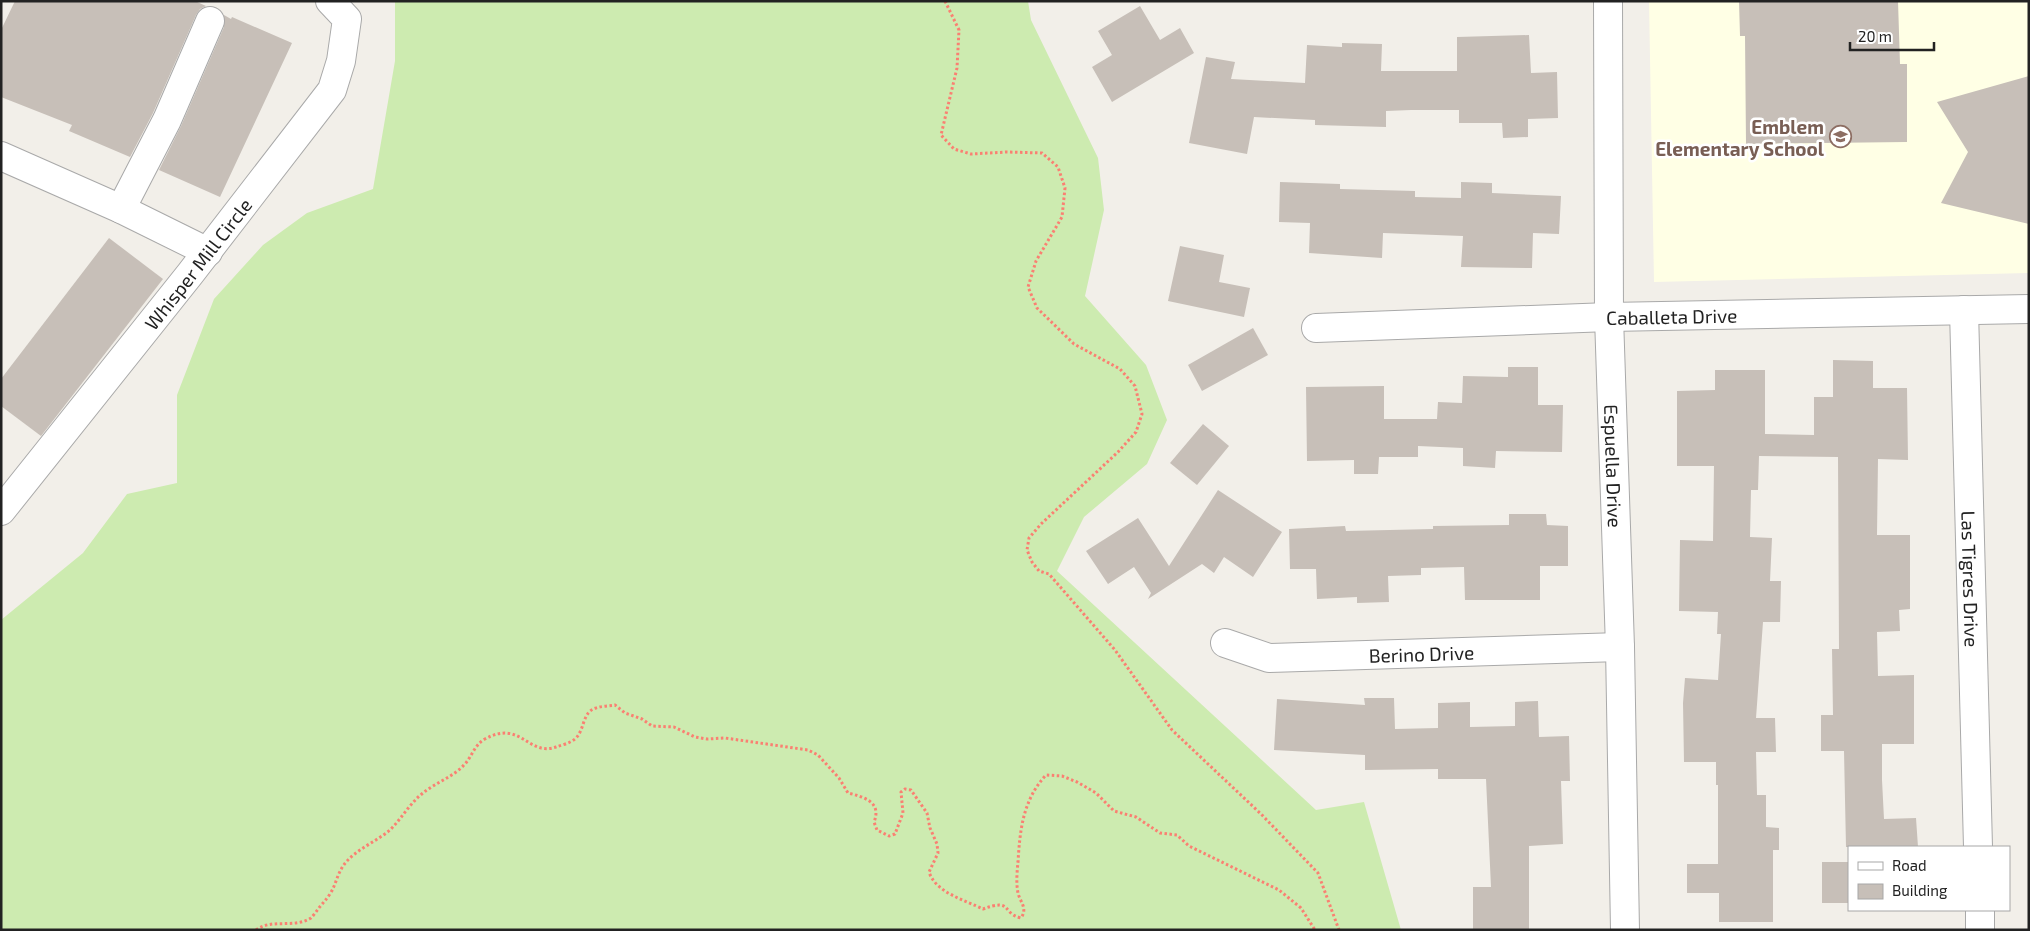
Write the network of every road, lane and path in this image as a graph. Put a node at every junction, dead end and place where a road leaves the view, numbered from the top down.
1 (330, 1) edge
2 (945, 1) edge
3 (1608, 1) edge
4 (210, 21) dead end
5 (1, 156) edge
6 (121, 209) junction
7 (208, 252) junction
8 (2029, 309) edge
9 (1964, 310) junction
10 (1609, 317) junction
11 (1316, 328) dead end
12 (1, 512) edge
13 (1225, 643) dead end
14 (1620, 647) junction
15 (1978, 846) edge
16 (1980, 911) edge
17 (256, 930) edge
18 (1315, 930) edge
19 (1339, 930) edge
20 (1625, 930) edge
21 (1980, 930) edge

1 - 7 street, Whisper Mill Circle
2 - 19 path
3 - 10 street, Espuella Drive
4 - 6 street
5 - 6 street
6 - 7 street
7 - 12 street, Whisper Mill Circle
8 - 9 street, Caballeta Drive
9 - 10 street, Caballeta Drive
9 - 15 street, Las Tigres Drive
10 - 11 street, Caballeta Drive
10 - 14 street, Espuella Drive
13 - 14 street, Berino Drive
14 - 20 street, Espuella Drive
16 - 21 street
17 - 18 path

